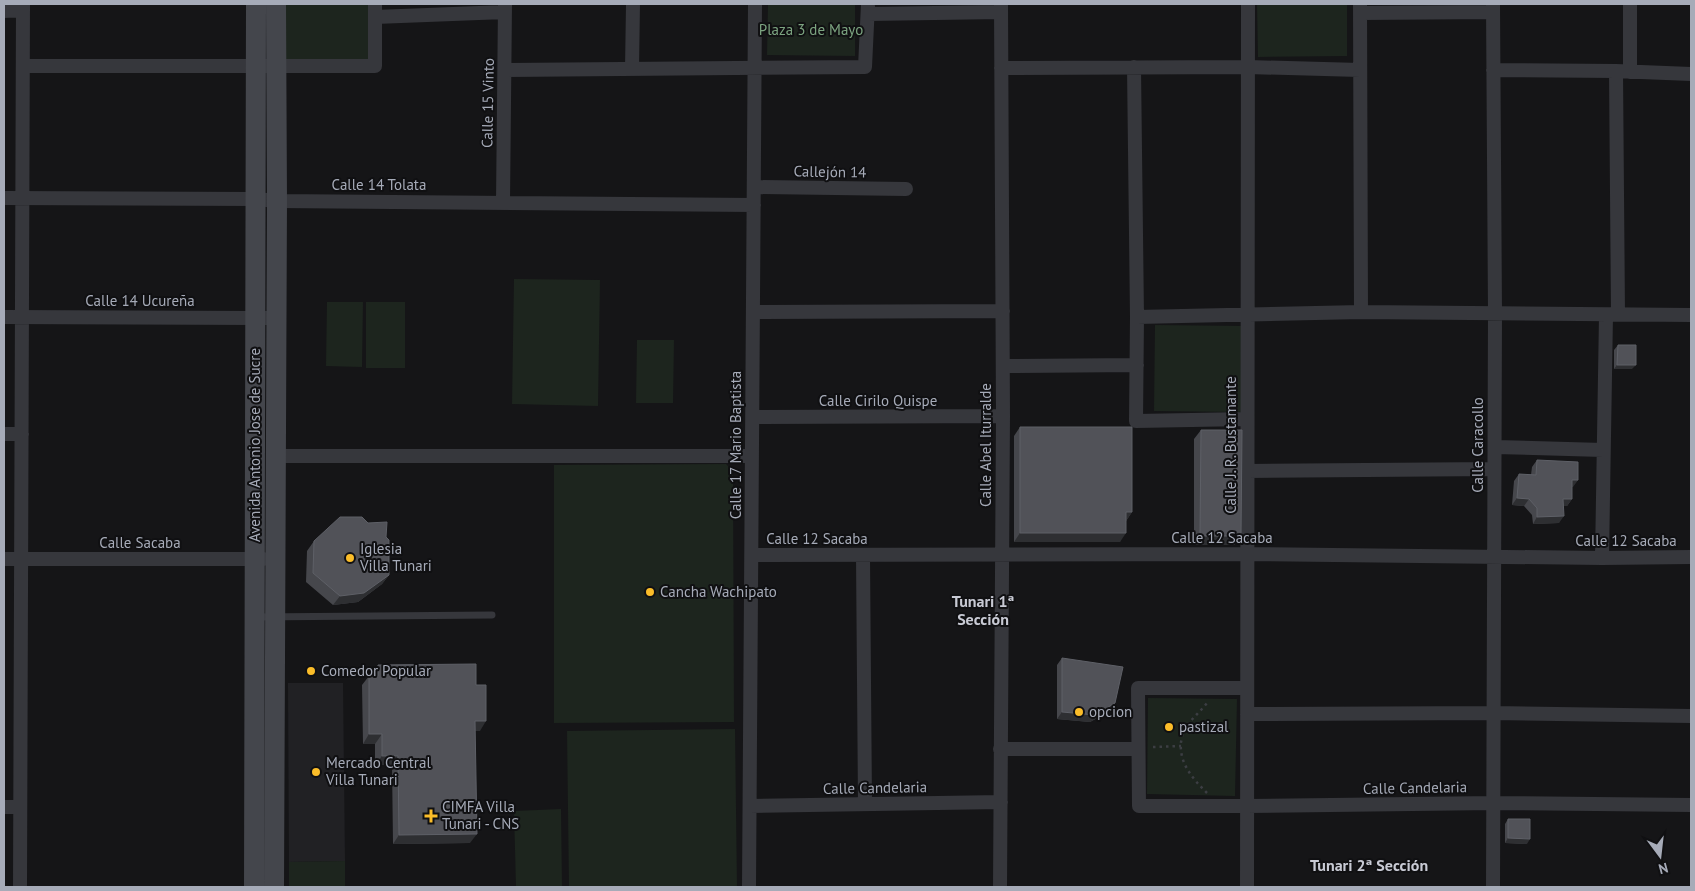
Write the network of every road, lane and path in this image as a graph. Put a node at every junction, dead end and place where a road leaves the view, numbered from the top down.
1 (256, 4) edge
2 (276, 4) edge
3 (633, 4) edge
4 (755, 4) edge
5 (1248, 4) edge
6 (1630, 4) edge
7 (23, 7) edge
8 (505, 8) edge
9 (1001, 8) edge
10 (1361, 8) edge
11 (1493, 8) edge
12 (868, 9) edge
13 (4, 10) edge
14 (375, 10) edge
15 (266, 65) junction
16 (23, 66) junction
17 (755, 67) junction
18 (1134, 67) junction
19 (1248, 67) junction
20 (1000, 68) junction
21 (632, 69) junction
22 (505, 70) junction
23 (1360, 70) junction
24 (1493, 70) junction
25 (1623, 72) junction
26 (1691, 74) edge
27 (754, 187) junction
28 (906, 189) dead end
29 (4, 198) edge
30 (22, 198) junction
31 (256, 199) junction
32 (277, 201) junction
33 (503, 202) junction
34 (754, 205) junction
35 (753, 312) junction
36 (1003, 312) junction
37 (1361, 312) junction
38 (1495, 314) junction
39 (1612, 314) junction
40 (1691, 315) edge
41 (1137, 316) junction
42 (1247, 316) junction
43 (4, 317) edge
44 (22, 317) junction
45 (255, 318) junction
46 (277, 318) junction
47 (1137, 365) junction
48 (1003, 366) junction
49 (1003, 416) junction
50 (753, 417) junction
51 (1247, 419) junction
52 (4, 434) edge
53 (22, 434) junction
54 (1495, 447) junction
55 (1603, 450) junction
56 (276, 456) junction
57 (752, 456) junction
58 (1494, 469) junction
59 (1247, 471) junction
60 (1002, 554) junction
61 (1247, 554) junction
62 (752, 555) junction
63 (863, 556) junction
64 (1495, 557) junction
65 (1691, 557) edge
66 (1602, 558) junction
67 (4, 559) edge
68 (21, 559) junction
69 (255, 559) junction
70 (276, 559) junction
71 (492, 615) dead end
72 (255, 617) junction
73 (275, 617) junction
74 (1246, 688) junction
75 (1199, 701) dead end
76 (1493, 713) junction
77 (1246, 714) junction
78 (1691, 716) edge
79 (1181, 746) junction
80 (1144, 748) junction
81 (1000, 749) junction
82 (1199, 794) dead end
83 (1000, 802) junction
84 (1494, 803) junction
85 (865, 804) junction
86 (1691, 805) edge
87 (750, 806) junction
88 (1246, 806) junction
89 (4, 807) edge
90 (20, 807) junction
91 (20, 887) edge
92 (254, 887) edge
93 (274, 887) edge
94 (750, 887) edge
95 (1000, 887) edge
96 (1246, 887) edge
97 (1493, 887) edge

1 - 15 main road, Avenida Antonio Jose de Sucre
2 - 15 main road, Avenida Antonio Jose de Sucre
3 - 21 street
4 - 17 street, Calle 17 Mario Baptista
5 - 19 street, Calle J. R. Bustamante
6 - 25 street
7 - 13 street
7 - 16 street
8 - 14 street
8 - 22 street, Calle 15 Vinto
9 - 12 street
9 - 20 street, Calle Abel Iturralde
10 - 11 street
10 - 23 street
11 - 24 street, Calle Caracollo
12 - 17 street
14 - 15 street
15 - 16 street
15 - 31 main road, Avenida Antonio Jose de Sucre
15 - 32 main road, Avenida Antonio Jose de Sucre
16 - 30 street
17 - 21 street
17 - 27 street, Calle 17 Mario Baptista
18 - 19 street
18 - 20 street
18 - 41 street
19 - 23 street
19 - 42 street, Calle J. R. Bustamante
20 - 36 street, Calle Abel Iturralde
21 - 22 street
22 - 33 street, Calle 15 Vinto
23 - 37 street
24 - 25 street
24 - 38 street, Calle Caracollo
25 - 26 street
25 - 39 street
27 - 28 street, Callejón 14
27 - 34 street, Calle 17 Mario Baptista
29 - 30 street, Calle 14 Tolata
30 - 31 street, Calle 14 Tolata
30 - 44 street
31 - 32 street, Calle 14 Tolata
31 - 45 main road, Avenida Antonio Jose de Sucre
32 - 33 street, Calle 14 Tolata
32 - 46 main road, Avenida Antonio Jose de Sucre
33 - 34 street, Calle 14 Tolata
34 - 35 street, Calle 17 Mario Baptista
35 - 36 street
35 - 50 street, Calle 17 Mario Baptista
36 - 48 street, Calle Abel Iturralde
37 - 38 street
37 - 42 street
38 - 39 street
38 - 54 street, Calle Caracollo
39 - 40 street
39 - 55 street
41 - 42 street
41 - 47 street
42 - 51 street, Calle J. R. Bustamante
43 - 44 street, Calle 14 Ucureña
44 - 45 street, Calle 14 Ucureña
44 - 53 street
45 - 46 street, Calle 14 Ucureña
45 - 69 main road, Avenida Antonio Jose de Sucre
46 - 56 main road, Avenida Antonio Jose de Sucre
47 - 48 street
47 - 51 street
48 - 49 street, Calle Abel Iturralde
49 - 50 street, Calle Cirilo Quispe
49 - 60 street, Calle Abel Iturralde
50 - 57 street, Calle 17 Mario Baptista
51 - 59 street, Calle J. R. Bustamante
52 - 53 street
53 - 68 street
54 - 55 street
54 - 58 street, Calle Caracollo
55 - 66 street
56 - 57 street
56 - 70 main road, Avenida Antonio Jose de Sucre
57 - 62 street, Calle 17 Mario Baptista
58 - 59 street
58 - 64 street, Calle Caracollo
59 - 61 street, Calle J. R. Bustamante
60 - 61 street, Calle 12 Sacaba
60 - 63 street, Calle 12 Sacaba
60 - 81 street, Calle Abel Iturralde
61 - 64 street, Calle 12 Sacaba
61 - 74 street, Calle J. R. Bustamante
62 - 63 street, Calle 12 Sacaba
62 - 87 street, Calle 17 Mario Baptista
63 - 85 street
64 - 66 street, Calle 12 Sacaba
64 - 76 street, Calle Caracollo
65 - 66 street, Calle 12 Sacaba
67 - 68 street, Calle Sacaba
68 - 69 street, Calle Sacaba
68 - 90 street
69 - 70 street, Calle Sacaba
69 - 72 main road, Avenida Antonio Jose de Sucre
70 - 73 main road, Avenida Antonio Jose de Sucre
71 - 73 lane
72 - 73 lane
72 - 92 main road, Avenida Antonio Jose de Sucre
73 - 93 main road, Avenida Antonio Jose de Sucre
74 - 77 street, Calle J. R. Bustamante
74 - 80 street
75 - 79 path
76 - 77 street
76 - 78 street
76 - 84 street, Calle Caracollo
77 - 88 street, Calle J. R. Bustamante
79 - 80 path
79 - 82 path
80 - 81 street
80 - 88 street, Calle Candelaria
81 - 83 street, Calle Abel Iturralde
83 - 85 street, Calle Candelaria
83 - 95 street, Calle Abel Iturralde
84 - 86 street, Calle Candelaria
84 - 88 street, Calle Candelaria
84 - 97 street, Calle Caracollo
85 - 87 street, Calle Candelaria
87 - 94 street, Calle 17 Mario Baptista
88 - 96 street, Calle J. R. Bustamante
89 - 90 street
90 - 91 street

